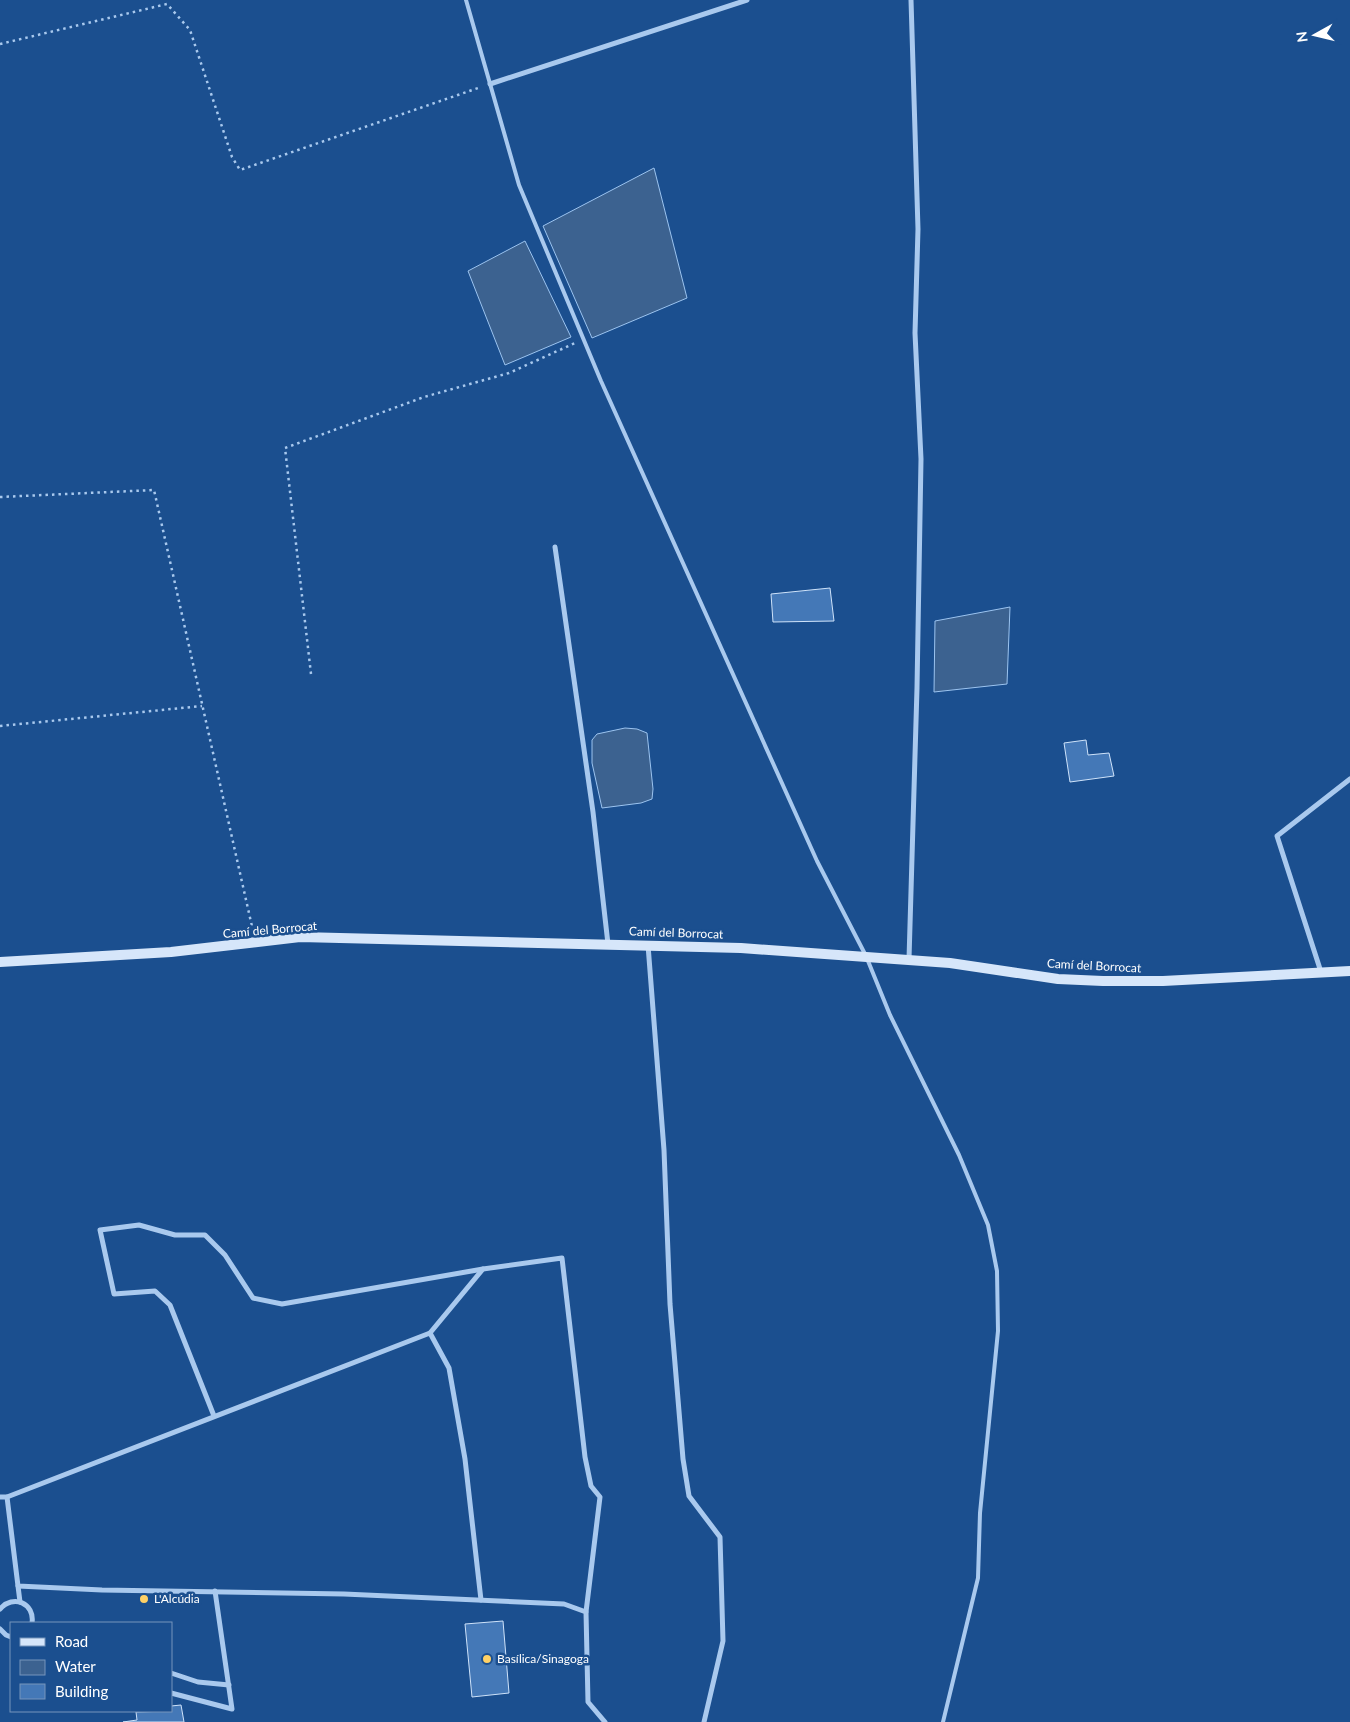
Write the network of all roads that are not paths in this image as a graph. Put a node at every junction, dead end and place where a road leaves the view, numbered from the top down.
1 (466, 0) edge
2 (747, 0) edge
3 (911, 0) edge
4 (490, 84) junction
5 (555, 546) dead end
6 (1350, 779) edge
7 (608, 944) junction
8 (648, 945) junction
9 (866, 956) junction
10 (909, 959) junction
11 (0, 962) edge
12 (1350, 971) edge
13 (1321, 972) junction
14 (483, 1269) junction
15 (430, 1333) junction
16 (214, 1416) junction
17 (0, 1497) edge
18 (7, 1497) junction
19 (18, 1586) junction
20 (215, 1591) junction
21 (481, 1600) junction
22 (20, 1602) junction
23 (0, 1609) edge
24 (586, 1612) junction
25 (32, 1622) edge
26 (0, 1629) edge
27 (10, 1637) edge
28 (172, 1673) edge
29 (229, 1685) junction
30 (172, 1693) edge
31 (605, 1722) edge
32 (704, 1722) edge
33 (943, 1722) edge

1 - 4 lane
2 - 4 street
3 - 10 street
4 - 9 lane
5 - 7 street
6 - 13 street
7 - 8 street, Camí del Borrocat
7 - 11 street, Camí del Borrocat
8 - 9 street, Camí del Borrocat
8 - 32 street
9 - 10 street, Camí del Borrocat
9 - 33 lane
10 - 13 street, Camí del Borrocat
12 - 13 street, Camí del Borrocat
14 - 15 street
14 - 16 street
14 - 24 street
15 - 16 street
15 - 21 street
16 - 18 street
17 - 18 street
18 - 19 street
19 - 20 street
19 - 22 street
20 - 21 street
20 - 29 street
21 - 24 street
22 - 23 street
22 - 25 street
24 - 31 street
26 - 27 street
28 - 29 street
29 - 30 street

